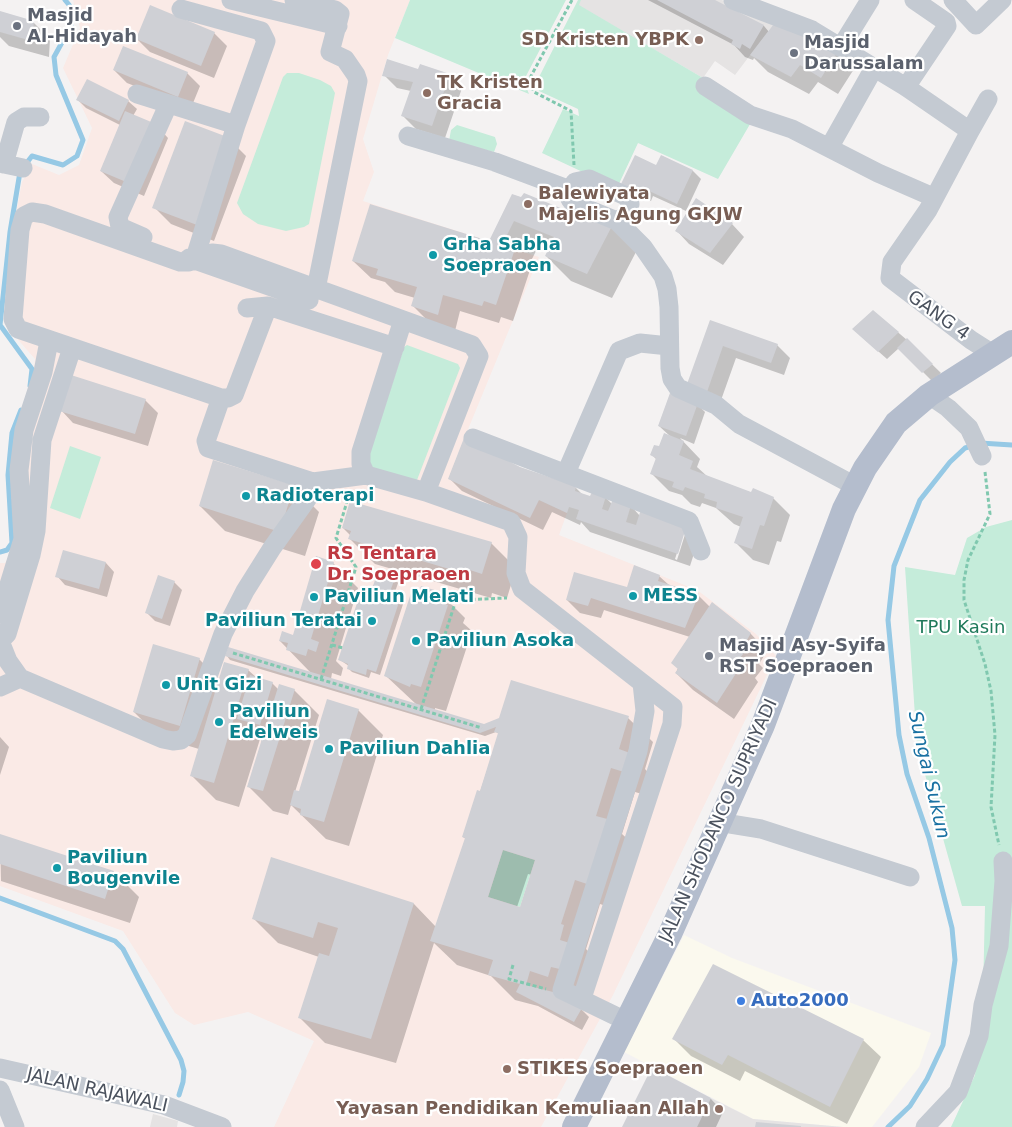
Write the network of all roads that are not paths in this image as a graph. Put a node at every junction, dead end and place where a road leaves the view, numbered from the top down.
1 (230, 0) edge
2 (294, 0) edge
3 (732, 0) edge
4 (870, 0) edge
5 (914, 0) edge
6 (953, 0) edge
7 (1002, 0) edge
8 (181, 9) dead end
9 (338, 26) junction
10 (841, 47) junction
11 (874, 68) junction
12 (705, 86) dead end
13 (906, 87) junction
14 (137, 94) dead end
15 (988, 99) dead end
16 (168, 105) junction
17 (40, 117) dead end
18 (236, 125) junction
19 (970, 131) junction
20 (408, 136) dead end
21 (829, 148) junction
22 (9, 165) edge
23 (572, 186) junction
24 (934, 197) junction
25 (617, 221) junction
26 (194, 261) junction
27 (316, 289) junction
28 (268, 306) junction
29 (247, 308) dead end
30 (399, 333) junction
31 (49, 341) junction
32 (669, 346) junction
33 (72, 348) junction
34 (1003, 348) edge
35 (929, 395) junction
36 (221, 398) junction
37 (473, 438) dead end
38 (982, 456) road end
39 (566, 473) junction
40 (358, 476) junction
41 (313, 482) junction
42 (856, 486) junction
43 (426, 492) junction
44 (701, 551) dead end
45 (0, 614) edge
46 (0, 641) edge
47 (20, 678) junction
48 (642, 683) junction
49 (0, 687) edge
50 (718, 822) junction
51 (1003, 861) road end
52 (910, 877) dead end
53 (582, 998) junction
54 (628, 1022) junction
55 (0, 1068) edge
56 (0, 1090) edge
57 (581, 1125) edge
58 (15, 1127) edge
59 (222, 1127) edge
60 (925, 1127) edge

1 - 9 street
2 - 9 street
3 - 10 street
4 - 10 street
5 - 13 street
6 - 7 street
8 - 18 street
9 - 27 street
10 - 11 street
11 - 13 street
11 - 21 street
12 - 21 street
13 - 19 street
14 - 16 street
15 - 19 street
16 - 18 street
16 - 26 street
17 - 22 street
18 - 26 street
19 - 24 street
20 - 23 street
21 - 24 street
23 - 25 street
23 - 25 street
24 - 34 street, GANG 4
25 - 32 street
26 - 27 street
26 - 30 street
26 - 31 street
27 - 30 street
28 - 29 street
28 - 30 street
28 - 36 street
30 - 40 street
30 - 43 street
31 - 33 street
31 - 45 street
32 - 39 street
32 - 42 street
33 - 36 street
33 - 46 street
34 - 35 main road, JALAN SHODANCO SUPRIYADI
35 - 38 street
35 - 42 main road, JALAN SHODANCO SUPRIYADI
36 - 41 street
37 - 39 street
39 - 44 street
40 - 41 street
40 - 43 street
41 - 47 street
42 - 50 main road, JALAN SHODANCO SUPRIYADI
43 - 48 street
46 - 47 street
47 - 49 street
48 - 53 street
48 - 53 street
50 - 52 street
50 - 54 main road, JALAN SHODANCO SUPRIYADI
51 - 60 street
53 - 54 street
54 - 57 main road, JALAN SHODANCO SUPRIYADI
55 - 59 street, JALAN RAJAWALI
56 - 58 street

